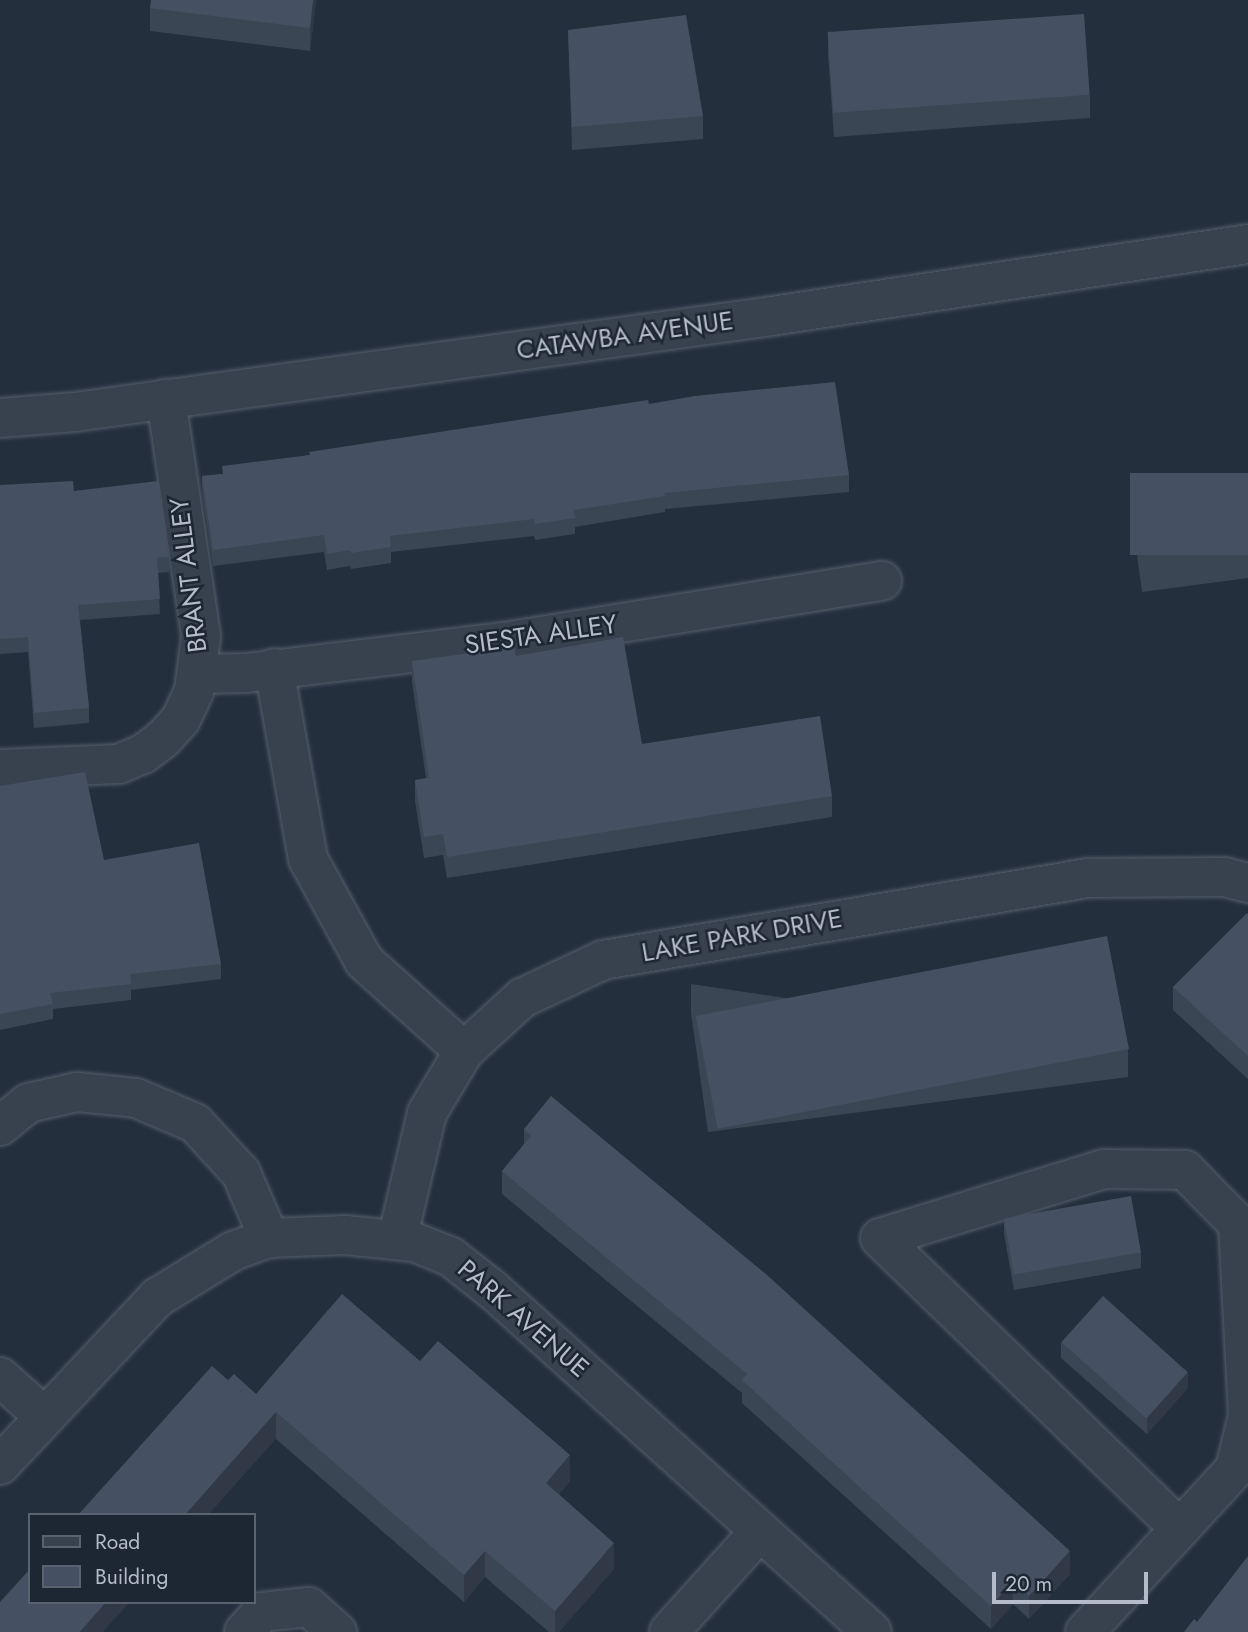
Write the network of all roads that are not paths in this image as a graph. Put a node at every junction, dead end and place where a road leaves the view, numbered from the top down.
1 (1248, 244) edge
2 (166, 399) junction
3 (0, 418) edge
4 (881, 581) dead end
5 (274, 668) junction
6 (199, 674) junction
7 (0, 769) edge
8 (1248, 884) edge
9 (464, 1051) junction
10 (0, 1126) edge
11 (269, 1238) junction
12 (397, 1240) junction
13 (0, 1377) edge
14 (44, 1416) junction
15 (0, 1465) edge
16 (1180, 1529) junction
17 (760, 1531) junction
18 (244, 1632) edge
19 (337, 1632) edge
20 (669, 1632) edge
21 (872, 1632) edge
22 (1086, 1632) edge

1 - 2 street, CATAWBA AVENUE
2 - 3 street, CATAWBA AVENUE
2 - 6 street, BRANT ALLEY
4 - 5 street, SIESTA ALLEY
5 - 6 street, SIESTA ALLEY
5 - 9 street
6 - 7 street, BRANT ALLEY
8 - 9 street, LAKE PARK DRIVE
9 - 12 street, LAKE PARK DRIVE
10 - 11 street
11 - 12 street, PARK AVENUE
11 - 14 street, PARK AVENUE
12 - 17 street, PARK AVENUE
13 - 14 street
14 - 15 street, PARK AVENUE
16 - 16 street
16 - 22 street
17 - 20 street
17 - 21 street, PARK AVENUE
18 - 19 street

